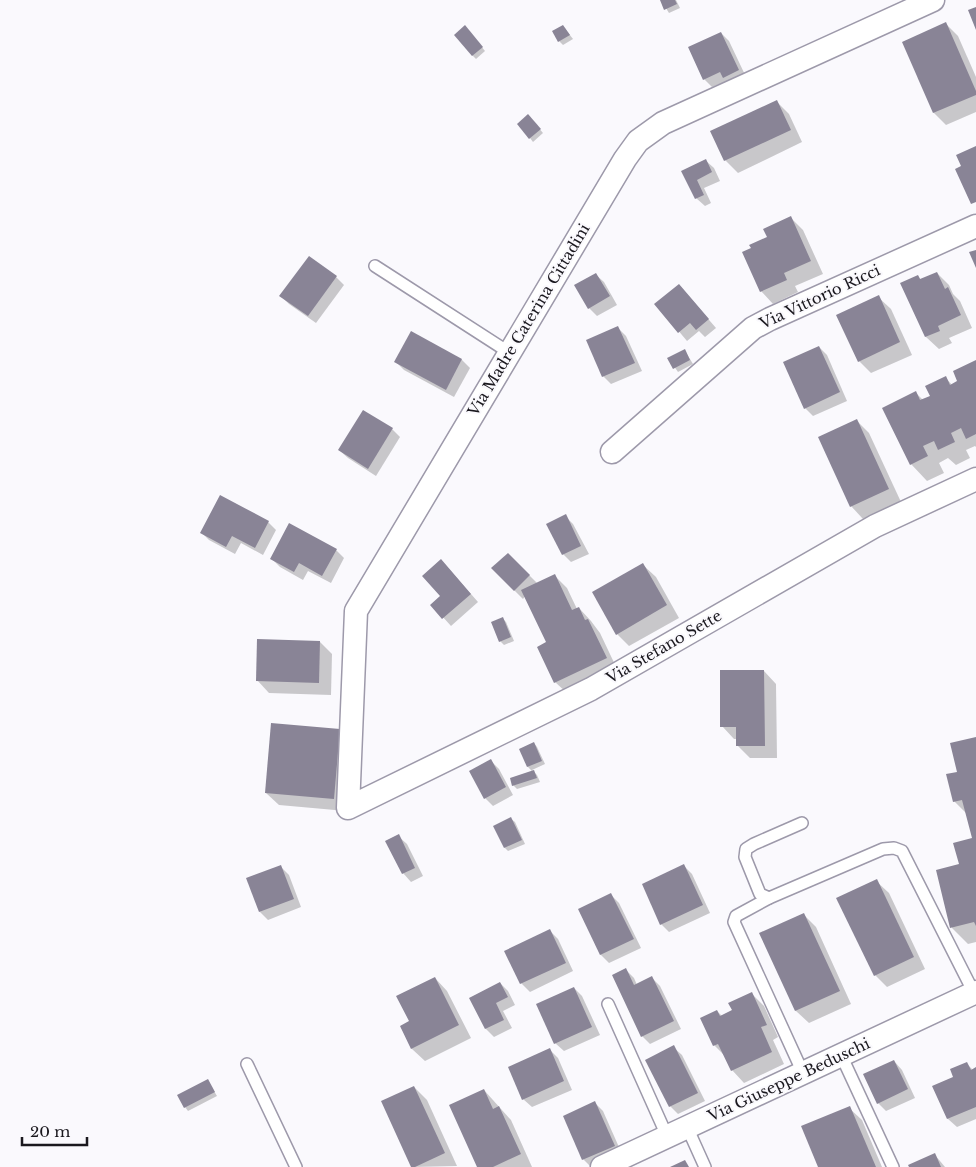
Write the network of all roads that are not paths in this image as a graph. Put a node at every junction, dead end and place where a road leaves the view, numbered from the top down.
1 (933, 0) edge
2 (976, 226) edge
3 (374, 266) dead end
4 (510, 353) junction
5 (612, 452) dead end
6 (976, 479) edge
7 (348, 808) joint
8 (802, 823) dead end
9 (769, 898) junction
10 (975, 992) edge
11 (608, 1004) dead end
12 (841, 1055) junction
13 (247, 1064) dead end
14 (803, 1073) junction
15 (677, 1132) junction
16 (296, 1167) edge
17 (602, 1167) edge
18 (706, 1167) edge
19 (893, 1167) edge

1 - 4 street, Via Madre Caterina Cittadini
2 - 5 street, Via Vittorio Ricci
3 - 4 lane
4 - 7 street, Via Madre Caterina Cittadini
6 - 7 street, Via Stefano Sette
8 - 9 lane
9 - 10 lane
9 - 14 lane
10 - 12 street, Via Giuseppe Beduschi
11 - 15 lane
12 - 14 street, Via Giuseppe Beduschi
12 - 19 lane
13 - 16 lane
14 - 15 street, Via Giuseppe Beduschi
15 - 17 street, Via Giuseppe Beduschi
15 - 18 lane

